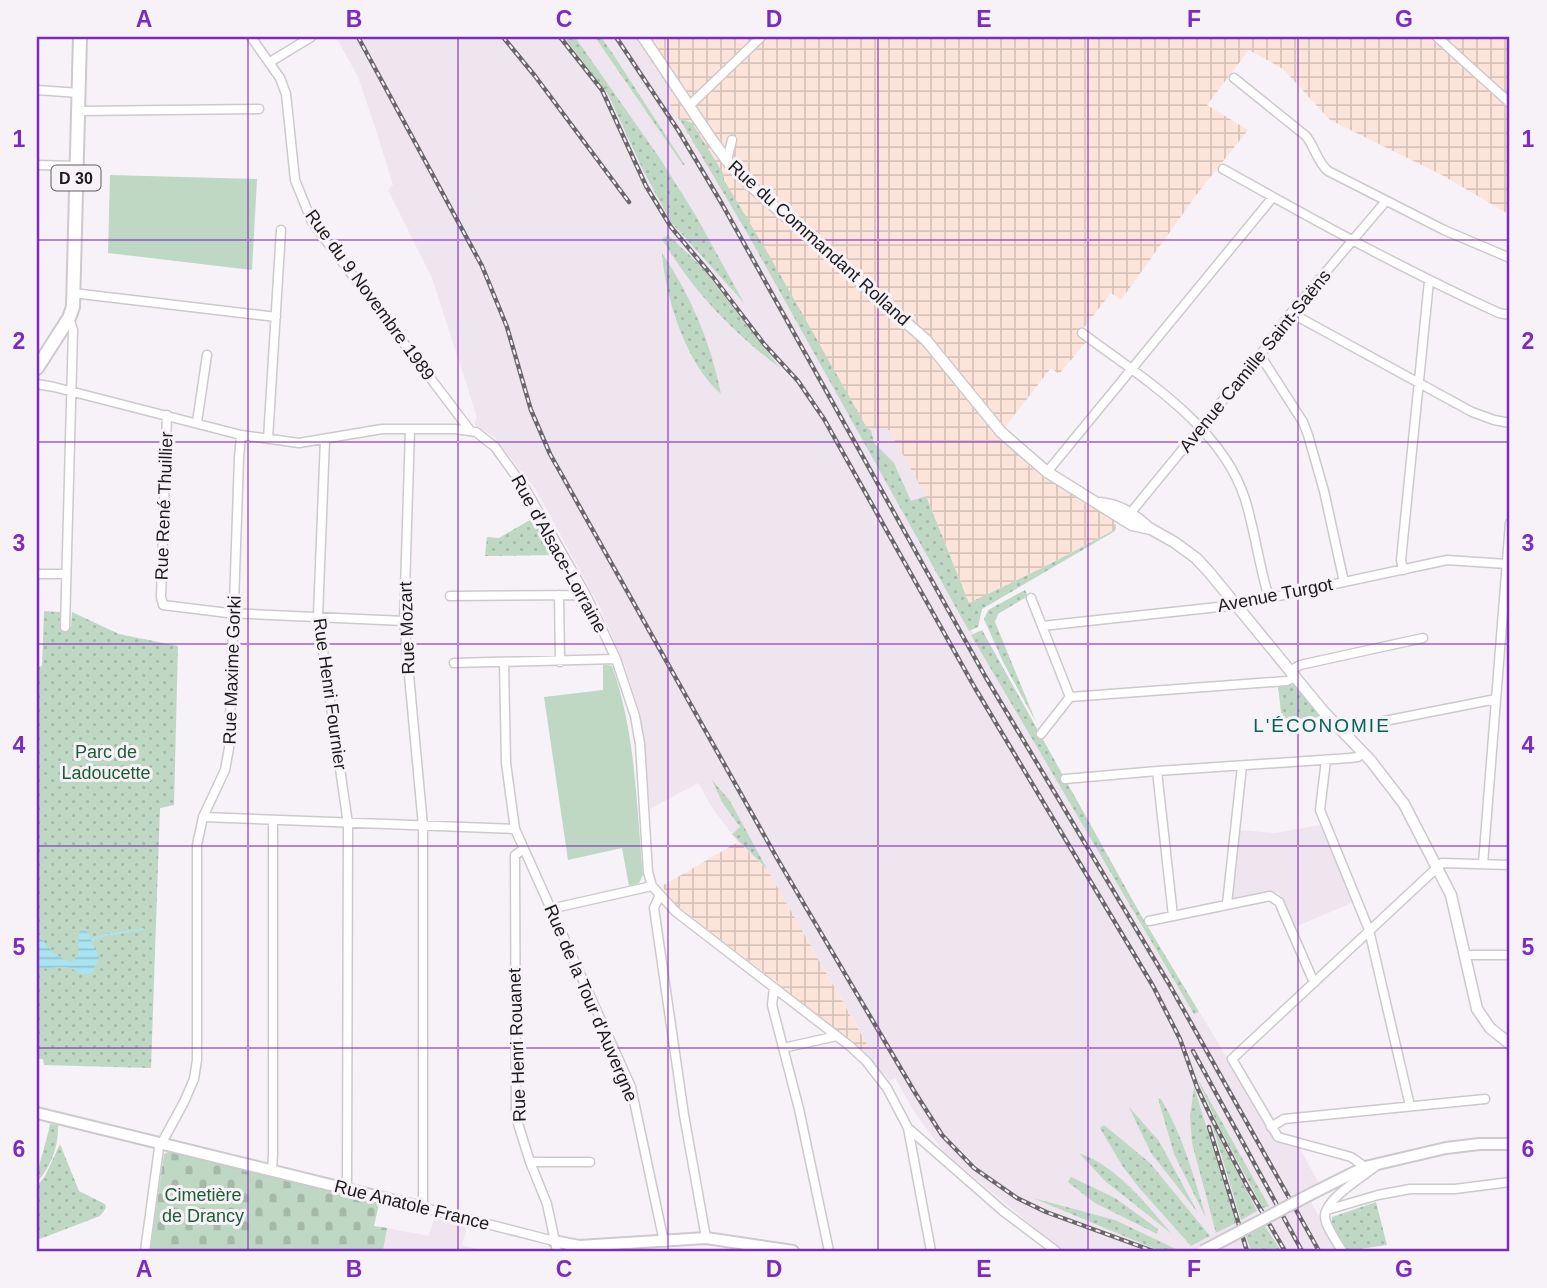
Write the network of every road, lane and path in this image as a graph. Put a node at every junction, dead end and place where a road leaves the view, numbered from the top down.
1 (80, 37) edge
2 (251, 37) edge
3 (311, 37) edge
4 (643, 37) edge
5 (761, 37) edge
6 (1437, 37) edge
7 (270, 62) junction
8 (1234, 78) dead end
9 (37, 90) edge
10 (79, 93) junction
11 (1510, 103) edge
12 (689, 106) junction
13 (259, 109) dead end
14 (78, 111) junction
15 (732, 140) dead end
16 (727, 160) junction
17 (37, 165) edge
18 (77, 166) junction
19 (1223, 169) dead end
20 (1273, 197) junction
21 (1385, 201) junction
22 (281, 230) dead end
23 (1353, 242) junction
24 (1510, 258) edge
25 (1429, 281) junction
26 (74, 293) junction
27 (1291, 313) junction
28 (1510, 315) edge
29 (276, 317) junction
30 (69, 318) junction
31 (1082, 333) dead end
32 (207, 355) dead end
33 (1260, 355) junction
34 (37, 368) edge
35 (1131, 370) junction
36 (1418, 383) junction
37 (37, 384) edge
38 (72, 391) junction
39 (167, 415) junction
40 (197, 422) junction
41 (1510, 423) edge
42 (1201, 426) junction
43 (410, 429) junction
44 (469, 429) junction
45 (241, 435) junction
46 (268, 439) junction
47 (326, 439) junction
48 (1047, 472) junction
49 (1128, 516) junction
50 (1510, 523) edge
51 (1507, 564) junction
52 (1403, 570) junction
53 (37, 574) edge
54 (66, 574) junction
55 (1344, 582) junction
56 (1508, 587) edge
57 (586, 594) junction
58 (559, 595) junction
59 (450, 596) dead end
60 (1031, 598) dead end
61 (1269, 598) junction
62 (1237, 605) junction
63 (234, 613) junction
64 (318, 617) junction
65 (404, 621) junction
66 (1042, 626) junction
67 (65, 627) dead end
68 (1423, 638) dead end
69 (616, 659) junction
70 (504, 662) junction
71 (560, 662) junction
72 (454, 663) dead end
73 (1292, 674) junction
74 (1070, 697) junction
75 (1496, 699) junction
76 (1343, 733) junction
77 (1041, 734) dead end
78 (1362, 753) junction
79 (1326, 760) junction
80 (1242, 765) junction
81 (1157, 771) junction
82 (1065, 779) dead end
83 (203, 817) junction
84 (273, 821) junction
85 (348, 824) junction
86 (423, 826) junction
87 (515, 829) junction
88 (524, 849) junction
89 (1483, 864) junction
90 (1510, 865) edge
91 (1436, 867) junction
92 (652, 886) junction
93 (659, 897) junction
94 (1227, 904) junction
95 (550, 909) junction
96 (1173, 916) junction
97 (1149, 921) dead end
98 (1369, 930) junction
99 (1510, 954) edge
100 (1464, 955) junction
101 (1315, 982) junction
102 (774, 988) junction
103 (837, 1036) junction
104 (1510, 1044) edge
105 (783, 1048) junction
106 (1485, 1100) dead end
107 (1410, 1106) junction
108 (37, 1113) edge
109 (1271, 1127) junction
110 (908, 1128) junction
111 (162, 1143) junction
112 (1510, 1143) edge
113 (590, 1162) dead end
114 (530, 1163) junction
115 (1378, 1164) junction
116 (1365, 1167) junction
117 (272, 1170) junction
118 (1510, 1182) edge
119 (347, 1189) junction
120 (422, 1207) junction
121 (1327, 1210) junction
122 (705, 1238) junction
123 (664, 1242) junction
124 (555, 1246) edge
125 (145, 1251) edge
126 (793, 1251) edge
127 (829, 1251) edge
128 (931, 1251) edge
129 (1056, 1251) edge
130 (1203, 1251) edge
131 (1342, 1251) edge

1 - 10 main road, D 30
2 - 7 street, Rue du 9 Novembre 1989
3 - 7 street
4 - 12 street, Rue du Commandant Rolland
5 - 12 street
6 - 11 street
7 - 44 street, Rue du 9 Novembre 1989
8 - 21 street
9 - 10 street
10 - 14 main road, D 30
12 - 16 street, Rue du Commandant Rolland
13 - 14 street
14 - 18 main road, D 30
15 - 16 street
16 - 48 street, Rue du Commandant Rolland
17 - 18 street
18 - 26 main road, D 30
19 - 20 street
20 - 23 street
20 - 35 street
21 - 23 street, Avenue Camille Saint-Saëns
21 - 24 street
22 - 29 street
23 - 25 street
23 - 27 street, Avenue Camille Saint-Saëns
25 - 28 street
25 - 36 street
26 - 29 street
26 - 30 main road, D 30
27 - 33 street, Avenue Camille Saint-Saëns
27 - 36 street
29 - 46 street
30 - 34 main road, D 30
30 - 38 street
31 - 35 street
32 - 40 street
33 - 42 street, Avenue Camille Saint-Saëns
33 - 55 street
35 - 42 street
35 - 48 street
36 - 41 street
36 - 52 street
37 - 38 street
38 - 39 street
38 - 54 street
39 - 40 street
39 - 63 street, Rue René Thuillier
40 - 45 street
42 - 49 street, Avenue Camille Saint-Saëns
42 - 61 street
43 - 44 street
43 - 47 street
43 - 65 street, Rue Mozart
44 - 57 street, Rue d'Alsace-Lorraine
45 - 46 street
45 - 63 street, Rue Maxime Gorki
46 - 47 street
47 - 64 street, Rue Henri Fournier
48 - 49 street, Rue du Commandant Rolland
49 - 62 street, Rue du Commandant Rolland
50 - 51 street
51 - 52 street, Avenue Turgot
51 - 56 street
52 - 55 street, Avenue Turgot
53 - 54 street
54 - 67 street
55 - 61 street, Avenue Turgot
56 - 75 street
57 - 58 street
57 - 69 street, Rue d'Alsace-Lorraine
58 - 59 street
58 - 71 street
60 - 66 street
61 - 62 street, Avenue Turgot
62 - 66 street, Avenue Turgot
62 - 73 street, Rue du Commandant Rolland
63 - 64 street, Rue René Thuillier
63 - 83 street, Rue Maxime Gorki
64 - 65 street, Rue René Thuillier
64 - 85 street, Rue Henri Fournier
65 - 86 street, Rue Mozart
66 - 74 street
68 - 73 street
69 - 71 street
69 - 92 street, Rue d'Alsace-Lorraine
70 - 71 street
70 - 72 street
70 - 87 street, Rue de la Tour d'Auvergne
73 - 74 street
73 - 76 street, Rue du Commandant Rolland
74 - 77 street
75 - 76 street
75 - 89 street
76 - 78 street, Rue du Commandant Rolland
78 - 79 street
78 - 91 street, Rue du Commandant Rolland
79 - 80 street
79 - 98 street
80 - 81 street
80 - 94 street
81 - 82 street
81 - 96 street
83 - 84 street
83 - 111 street, Rue Maxime Gorki
84 - 85 street
84 - 117 street
85 - 86 street
85 - 119 street, Rue Henri Fournier
86 - 87 street
86 - 120 street, Rue Mozart
87 - 88 street, Rue de la Tour d'Auvergne
88 - 95 street, Rue de la Tour d'Auvergne
88 - 114 street, Rue Henri Rouanet
89 - 90 street
89 - 91 street
91 - 98 street
91 - 100 street, Rue du Commandant Rolland
92 - 93 street
92 - 95 street
93 - 102 street
93 - 122 street
94 - 96 street
94 - 101 street
95 - 123 street, Rue de la Tour d'Auvergne
96 - 97 street
98 - 101 street
98 - 107 street
99 - 100 street
100 - 104 street, Rue du Commandant Rolland
101 - 109 street
102 - 103 street
102 - 105 street
103 - 105 street
103 - 110 street
105 - 127 street
106 - 107 street
107 - 109 street
108 - 111 main road, Rue Anatole France
109 - 116 street
110 - 128 street
110 - 129 street
111 - 117 main road, Rue Anatole France
111 - 125 street, Rue Maxime Gorki
112 - 115 main road
113 - 114 street
114 - 124 street, Rue Henri Rouanet
115 - 116 main road
115 - 121 street
116 - 130 main road, bridge
117 - 119 main road, Rue Anatole France
118 - 121 street
119 - 120 main road, Rue Anatole France
120 - 124 street, Rue Anatole France
121 - 131 street
122 - 123 main road, Rue Anatole France
122 - 126 main road, Rue Anatole France
123 - 124 main road, Rue Anatole France

